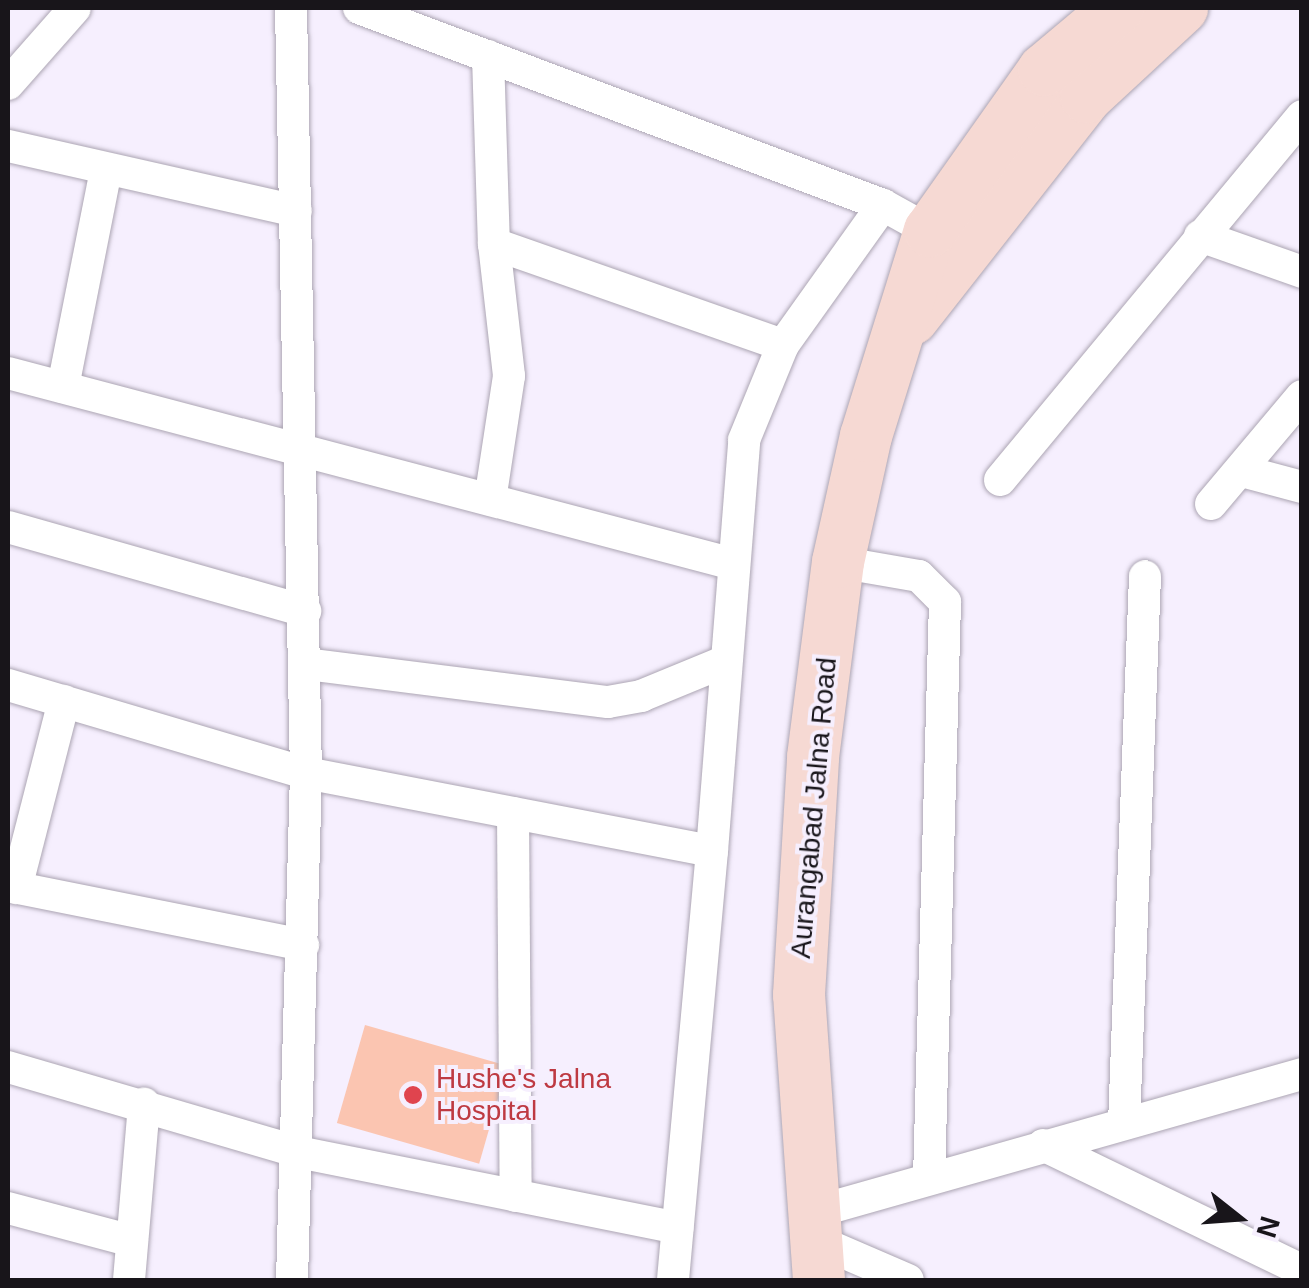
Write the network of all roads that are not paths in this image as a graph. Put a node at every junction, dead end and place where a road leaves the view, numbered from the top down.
1 (74, 8) edge
2 (291, 8) edge
3 (359, 8) edge
4 (1118, 8) edge
5 (1182, 8) edge
6 (488, 56) junction
7 (8, 84) edge
8 (1302, 116) edge
9 (8, 146) edge
10 (106, 168) junction
11 (882, 205) junction
12 (296, 211) junction
13 (930, 231) junction
14 (1200, 236) junction
15 (494, 244) junction
16 (1302, 272) edge
17 (893, 342) junction
18 (784, 345) junction
19 (8, 372) edge
20 (62, 387) junction
21 (1302, 396) edge
22 (302, 450) junction
23 (1242, 471) junction
24 (1000, 480) dead end
25 (1302, 487) edge
26 (490, 500) junction
27 (1211, 504) dead end
28 (8, 528) edge
29 (838, 562) junction
30 (732, 564) junction
31 (1145, 576) dead end
32 (305, 611) junction
33 (726, 661) junction
34 (306, 664) junction
35 (8, 685) edge
36 (64, 702) junction
37 (306, 773) junction
38 (513, 813) junction
39 (712, 851) junction
40 (12, 887) edge
41 (302, 945) junction
42 (8, 1067) edge
43 (1302, 1074) edge
44 (144, 1104) junction
45 (1124, 1123) junction
46 (1043, 1145) junction
47 (298, 1152) junction
48 (929, 1178) junction
49 (516, 1196) junction
50 (8, 1208) edge
51 (678, 1228) junction
52 (132, 1241) junction
53 (815, 1244) edge
54 (1302, 1270) edge
55 (129, 1280) edge
56 (292, 1280) edge
57 (672, 1280) edge
58 (908, 1280) edge

1 - 7 street
2 - 12 street
3 - 6 street
4 - 13 main road, Aurangabad Jalna Road
5 - 17 main road, Aurangabad Jalna Road
6 - 11 street
6 - 15 street
8 - 14 street
9 - 10 street
10 - 12 street
10 - 20 street
11 - 13 street
11 - 18 street
12 - 22 street
13 - 17 main road, Aurangabad Jalna Road
14 - 16 street
14 - 24 street
15 - 18 street
15 - 26 street
17 - 29 main road, Aurangabad Jalna Road
18 - 30 street
19 - 20 street
20 - 22 street
21 - 23 street
22 - 26 street
22 - 32 street
23 - 25 street
23 - 27 street
26 - 30 street
28 - 32 street
29 - 48 street
29 - 53 main road, Aurangabad Jalna Road
30 - 33 street
31 - 45 street
32 - 34 street
33 - 34 street
33 - 39 street
34 - 37 street
35 - 36 street
36 - 37 street
36 - 40 street
37 - 38 street
37 - 41 street
38 - 39 street
38 - 49 street
39 - 51 street
40 - 41 street
41 - 47 street
42 - 44 street
43 - 45 street
44 - 47 street
44 - 52 street
45 - 46 street
46 - 48 street
46 - 54 street
47 - 49 street
47 - 56 street
48 - 53 street
49 - 51 street
50 - 52 street
51 - 57 street
52 - 55 street
53 - 58 street

